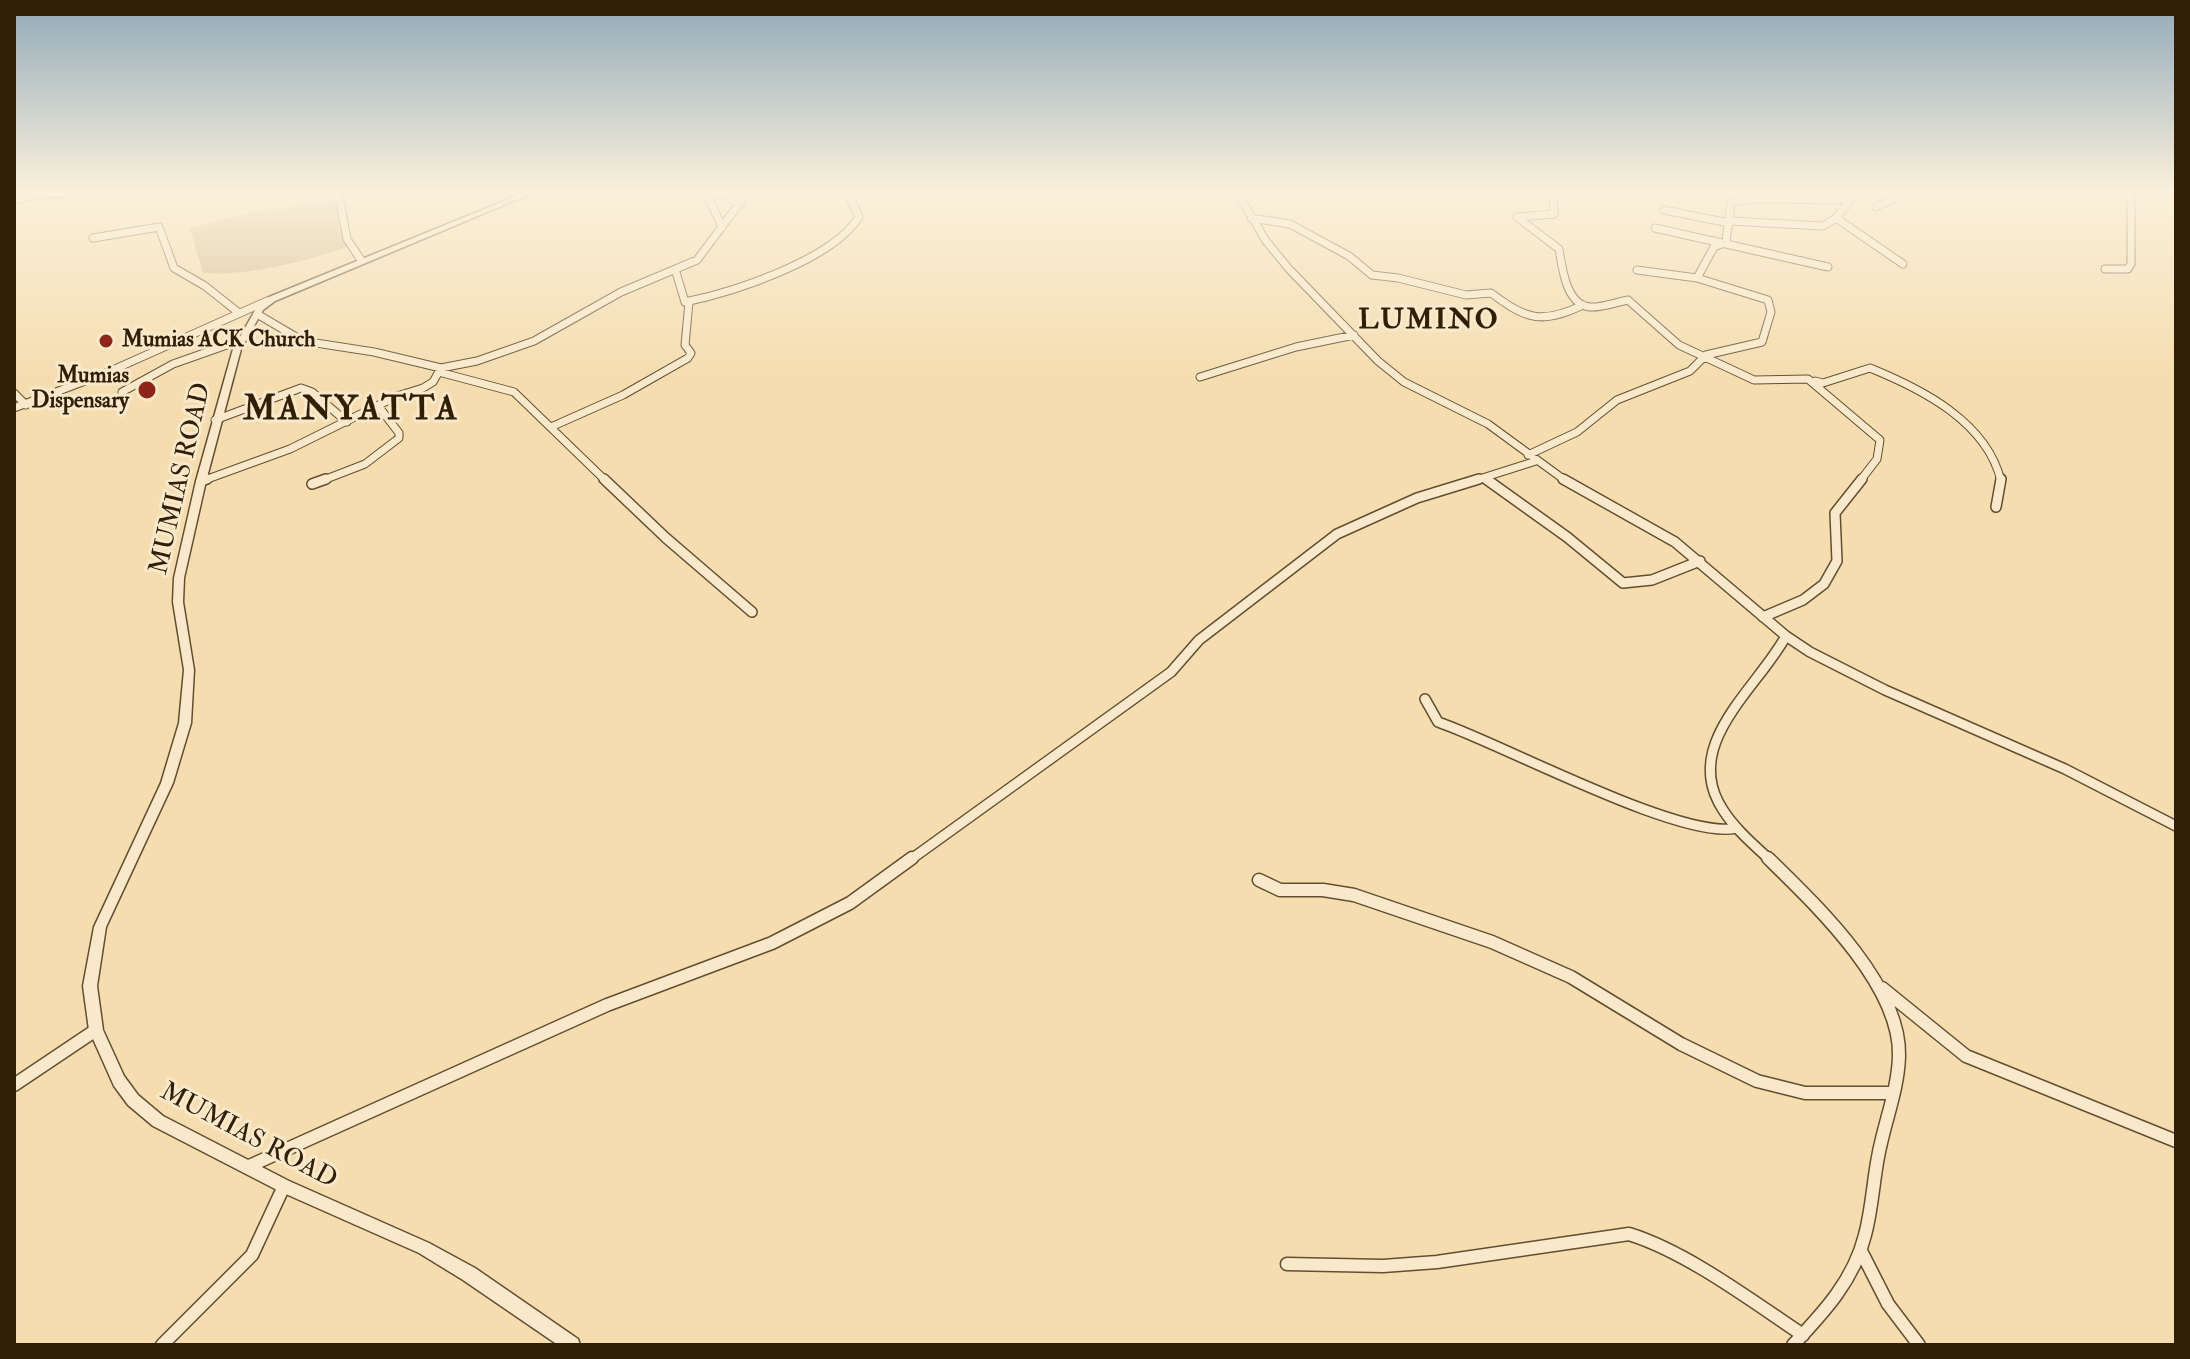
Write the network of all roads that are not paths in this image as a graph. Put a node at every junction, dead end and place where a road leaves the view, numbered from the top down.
1 (169, 255) edge
2 (358, 255) edge
3 (372, 255) edge
4 (702, 255) edge
5 (806, 255) edge
6 (1279, 255) edge
7 (1348, 255) edge
8 (1560, 255) edge
9 (1709, 255) edge
10 (1774, 255) edge
11 (1891, 255) edge
12 (2131, 255) edge
13 (361, 260) junction
14 (1903, 264) dead end
15 (1828, 267) dead end
16 (675, 269) junction
17 (2105, 269) dead end
18 (1637, 270) dead end
19 (1697, 278) junction
20 (267, 301) junction
21 (689, 302) junction
22 (1583, 305) junction
23 (239, 313) junction
24 (257, 314) junction
25 (1354, 335) junction
26 (241, 340) junction
27 (1704, 356) junction
28 (440, 370) junction
29 (1200, 377) dead end
30 (1812, 381) junction
31 (122, 392) dead end
32 (14, 393) edge
33 (26, 405) junction
34 (379, 407) junction
35 (14, 408) edge
36 (215, 420) junction
37 (347, 422) junction
38 (551, 427) junction
39 (1532, 458) junction
40 (1486, 479) junction
41 (201, 481) junction
42 (312, 484) dead end
43 (1996, 507) dead end
44 (1700, 561) junction
45 (752, 612) dead end
46 (1763, 617) junction
47 (1786, 636) junction
48 (1425, 699) dead end
49 (2176, 826) edge
50 (1736, 828) junction
51 (1259, 880) dead end
52 (1879, 986) junction
53 (96, 1030) junction
54 (14, 1085) edge
55 (1892, 1093) junction
56 (2176, 1141) edge
57 (247, 1167) junction
58 (284, 1186) junction
59 (1861, 1251) junction
60 (1287, 1264) dead end
61 (1798, 1340) edge
62 (162, 1345) edge
63 (572, 1345) edge
64 (1919, 1345) edge

1 - 23 street
2 - 13 street
3 - 13 street, MUMIAS ROAD
4 - 16 street
5 - 21 street
6 - 25 street
7 - 22 street
8 - 22 street
9 - 19 street
10 - 15 street
11 - 14 street
12 - 17 street
13 - 20 street, MUMIAS ROAD
16 - 21 street
16 - 28 street
18 - 19 street
19 - 27 street
20 - 23 street
20 - 24 street, MUMIAS ROAD
21 - 38 street
22 - 27 street
23 - 33 street
24 - 26 street, MUMIAS ROAD
24 - 28 street
25 - 29 street
25 - 39 street
26 - 31 street
26 - 36 street, MUMIAS ROAD
27 - 30 street
27 - 39 street
28 - 34 street
28 - 38 street
30 - 43 street
30 - 46 street
32 - 33 street
33 - 35 street
34 - 37 street
34 - 42 street
36 - 37 street
36 - 41 street, MUMIAS ROAD
37 - 41 street
38 - 45 street
39 - 40 street
39 - 44 street
40 - 44 street
40 - 57 street
41 - 53 street, MUMIAS ROAD
44 - 46 street
46 - 47 street
47 - 49 street
47 - 50 street
48 - 50 street
50 - 52 street
51 - 55 street
52 - 55 street
52 - 56 street
53 - 54 street
53 - 57 street, MUMIAS ROAD
55 - 59 street
57 - 58 street, MUMIAS ROAD
58 - 62 street
58 - 63 street, MUMIAS ROAD
59 - 61 street
59 - 64 street
60 - 61 street

